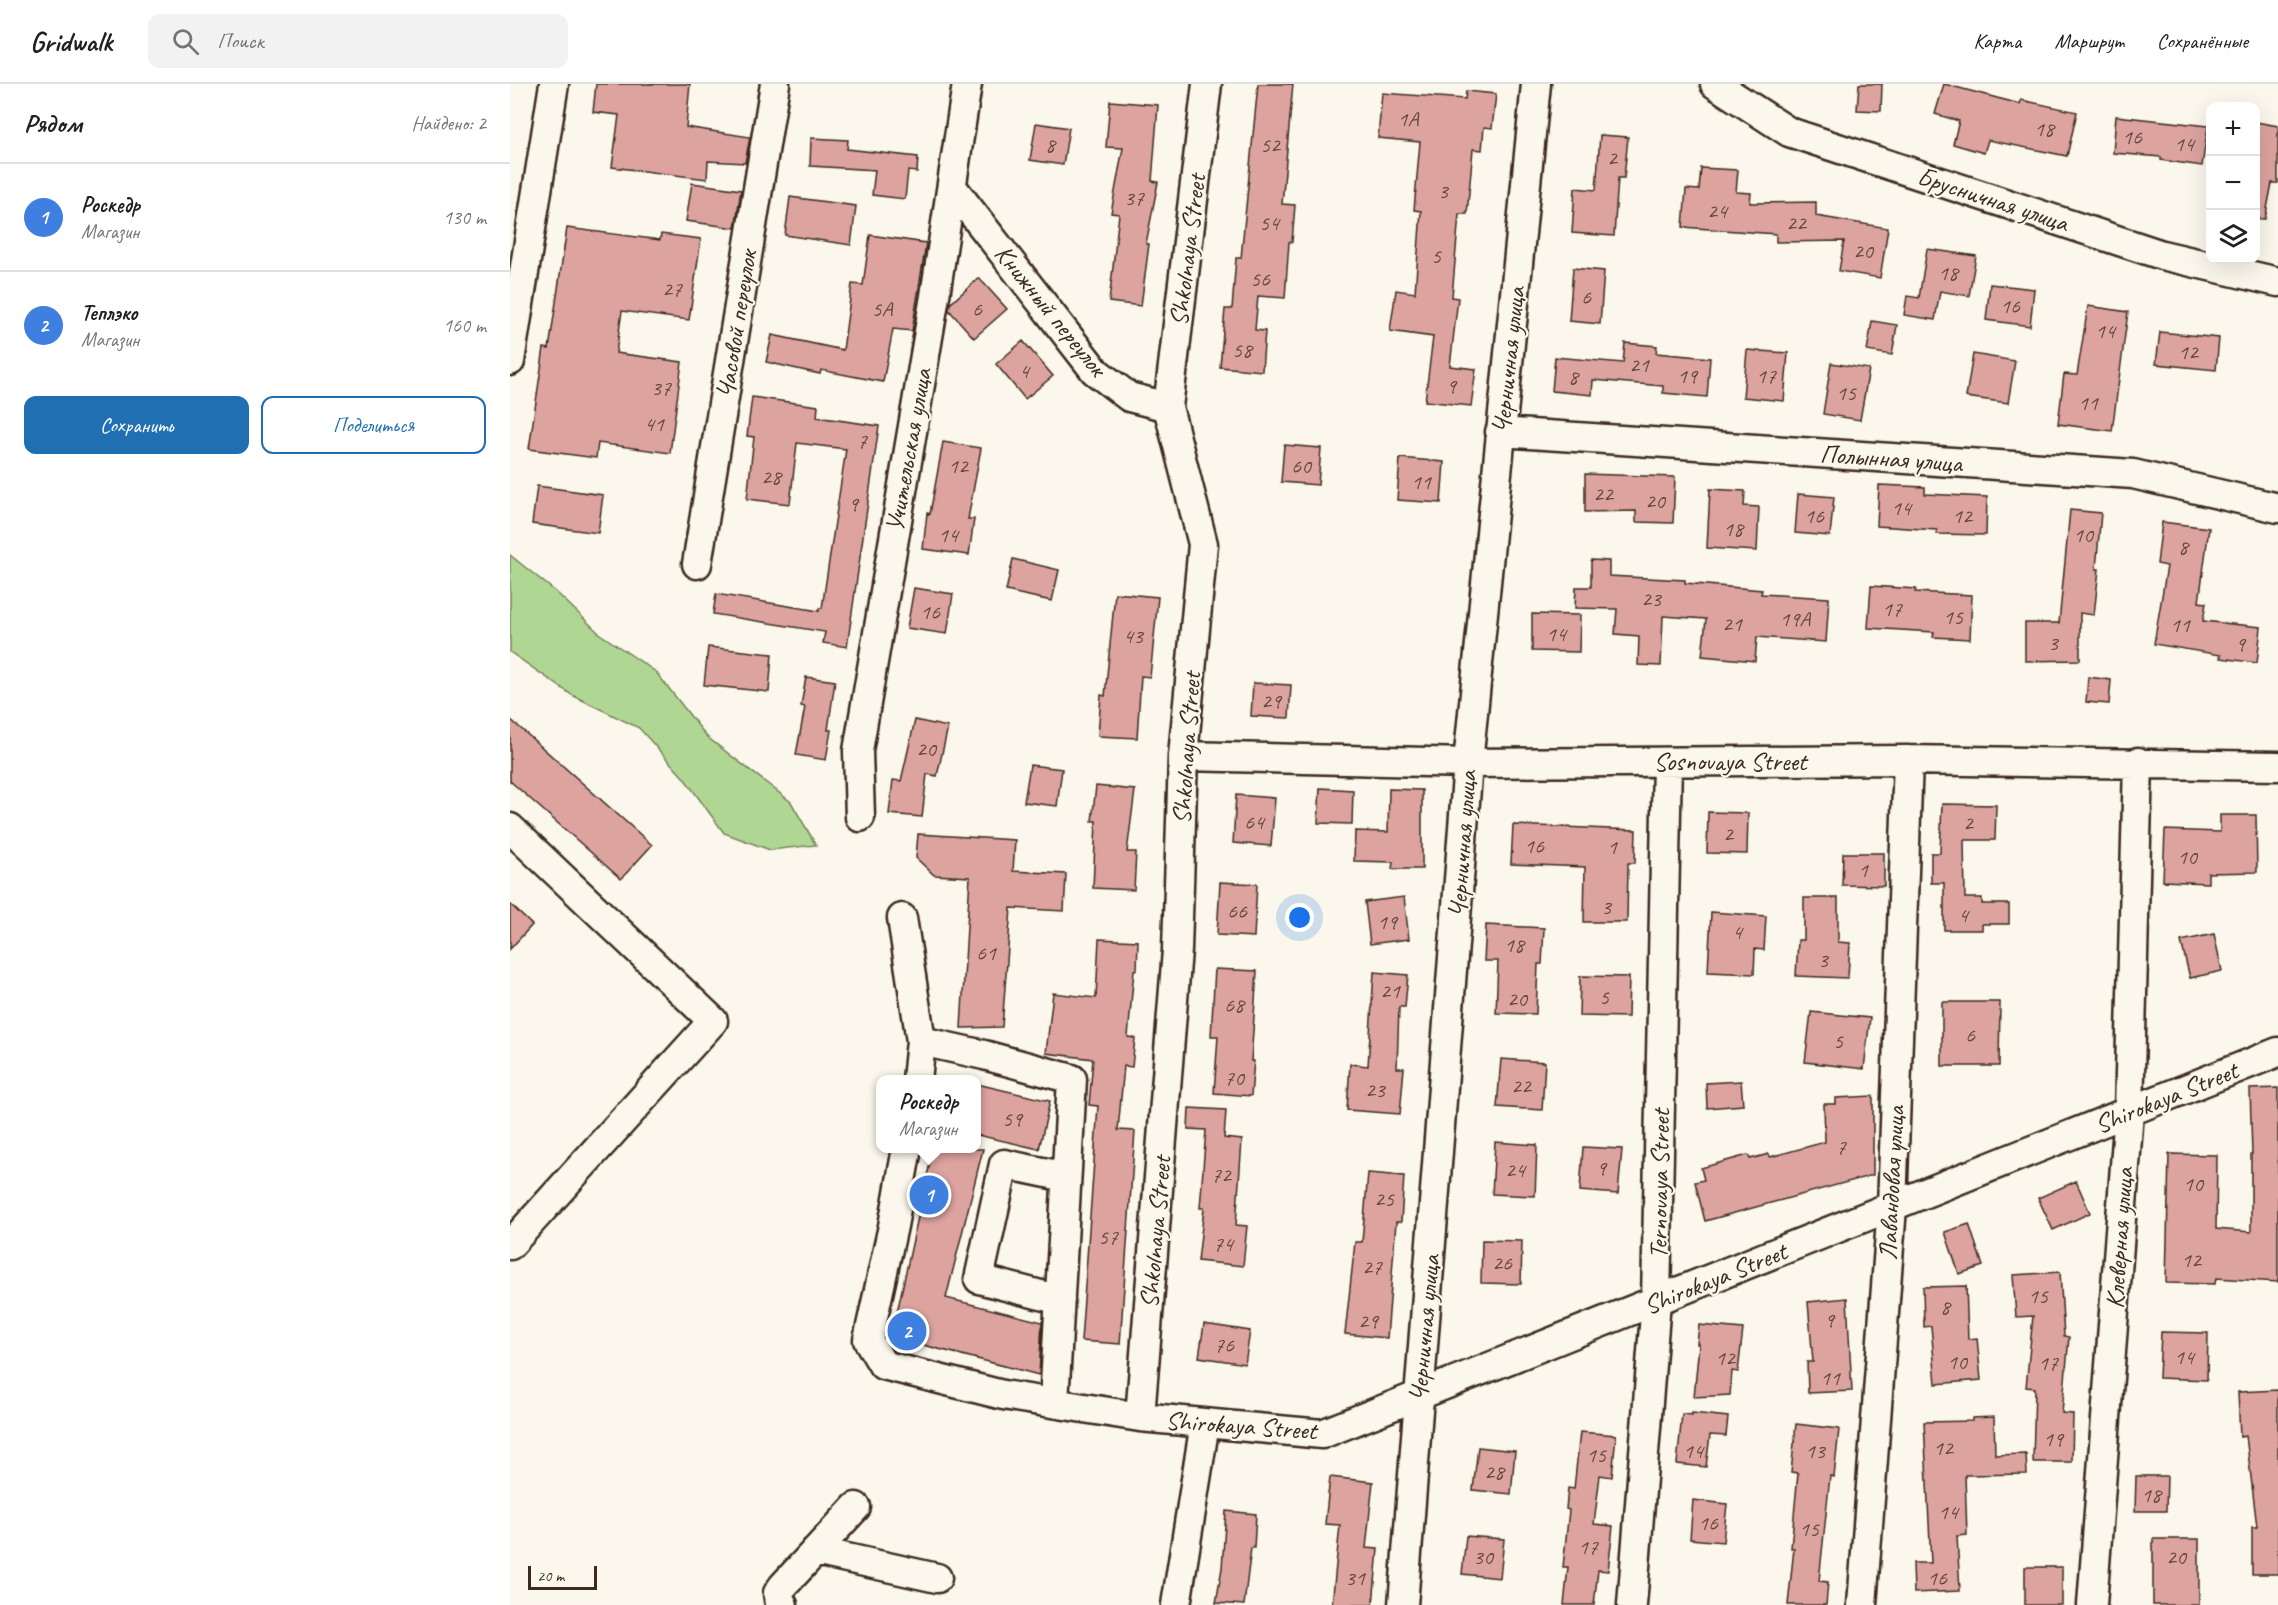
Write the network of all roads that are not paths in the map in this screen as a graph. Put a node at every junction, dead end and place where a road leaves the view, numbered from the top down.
1 (554, 84) edge
2 (775, 84) edge
3 (967, 84) edge
4 (1208, 84) edge
5 (1536, 84) edge
6 (1718, 86) edge
7 (952, 187) junction
8 (2278, 282) edge
9 (510, 361) edge
10 (1168, 407) junction
11 (1500, 432) junction
12 (2278, 508) edge
13 (697, 564) dead end
14 (1183, 756) junction
15 (1908, 760) junction
16 (1667, 762) junction
17 (2138, 762) junction
18 (1468, 763) junction
19 (2278, 766) edge
20 (860, 817) dead end
21 (510, 828) edge
22 (902, 918) dead end
23 (921, 1041) junction
24 (2278, 1052) edge
25 (918, 1075) edge
26 (2129, 1112) junction
27 (906, 1153) edge
28 (1066, 1177) junction
29 (1892, 1207) junction
30 (510, 1245) edge
31 (1060, 1300) junction
32 (1656, 1301) junction
33 (1418, 1397) junction
34 (1054, 1403) junction
35 (1140, 1417) junction
36 (1205, 1423) junction
37 (856, 1507) dead end
38 (815, 1551) junction
39 (937, 1578) dead end
40 (783, 1605) edge
41 (1176, 1605) edge
42 (1403, 1605) edge
43 (1632, 1605) edge
44 (1862, 1605) edge
45 (2092, 1605) edge

1 - 9 street
2 - 13 street, Часовой переулок
3 - 7 street, Учительская улица
4 - 10 street, Shkolnaya Street
5 - 11 street, Черничная улица
6 - 8 street, Брусничная улица
7 - 10 street, Книжный переулок
7 - 20 street, Учительская улица
10 - 14 street, Shkolnaya Street
11 - 12 street, Полынная улица
11 - 18 street, Черничная улица
14 - 18 street, Sosnovaya Street
14 - 35 street, Shkolnaya Street
15 - 16 street, Sosnovaya Street
15 - 17 street, Sosnovaya Street
15 - 29 street, Лавандовая улица
16 - 18 street, Sosnovaya Street
16 - 32 street, Ternovaya Street
17 - 19 street, Sosnovaya Street
17 - 26 street, Клеверная улица
18 - 33 street, Черничная улица
21 - 30 street
22 - 23 street
23 - 25 street
23 - 28 street
24 - 26 street, Shirokaya Street
26 - 29 street, Shirokaya Street
26 - 45 street, Клеверная улица
27 - 34 street, Shirokaya Street
28 - 31 street
28 - 31 street
29 - 32 street, Shirokaya Street
29 - 44 street, Лавандовая улица
31 - 34 street
32 - 33 street, Shirokaya Street
32 - 43 street, Ternovaya Street
33 - 36 street, Shirokaya Street
33 - 42 street, Черничная улица
34 - 35 street, Shirokaya Street
35 - 36 street, Shirokaya Street
36 - 41 street
37 - 38 street
38 - 39 street
38 - 40 street

